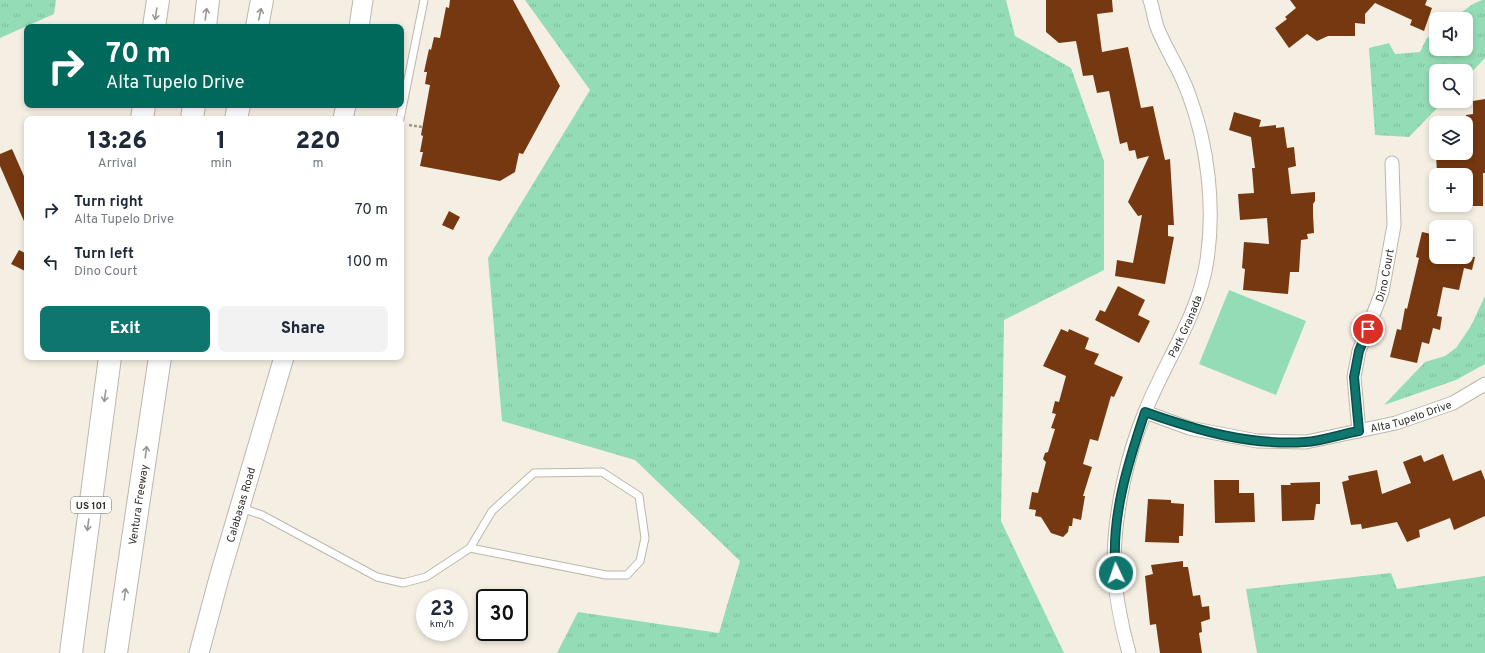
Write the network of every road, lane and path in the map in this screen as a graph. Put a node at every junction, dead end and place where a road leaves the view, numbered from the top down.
1 (158, 0) edge
2 (208, 0) edge
3 (262, 0) edge
4 (363, 0) edge
5 (424, 0) edge
6 (1150, 0) edge
7 (154, 24) edge
8 (205, 24) edge
9 (257, 24) edge
10 (359, 24) edge
11 (404, 99) edge
12 (406, 125) dead end
13 (422, 127) dead end
14 (1392, 163) dead end
15 (110, 360) edge
16 (160, 360) edge
17 (170, 360) edge
18 (283, 360) edge
19 (1485, 384) edge
20 (155, 390) junction
21 (1145, 412) junction
22 (1359, 431) junction
23 (239, 507) junction
24 (470, 548) junction
25 (71, 653) edge
26 (116, 653) edge
27 (199, 653) edge
28 (1129, 653) edge

1 -> 7 highway
8 -> 2 highway
9 -> 3 highway
4 - 10 main road
5 - 11 lane
6 - 21 street, Park Granada
12 - 13 path
14 - 22 street, Dino Court
15 -> 25 highway, US 101
16 - 20 highway, Ventura Freeway
17 - 20 highway
18 - 23 main road, Calabasas Road
19 - 22 street, Alta Tupelo Drive
26 -> 20 highway, Ventura Freeway
21 - 22 street, Alta Tupelo Drive
21 - 28 street, Park Granada
23 - 24 lane
23 - 27 main road, Calabasas Road
24 - 24 lane

